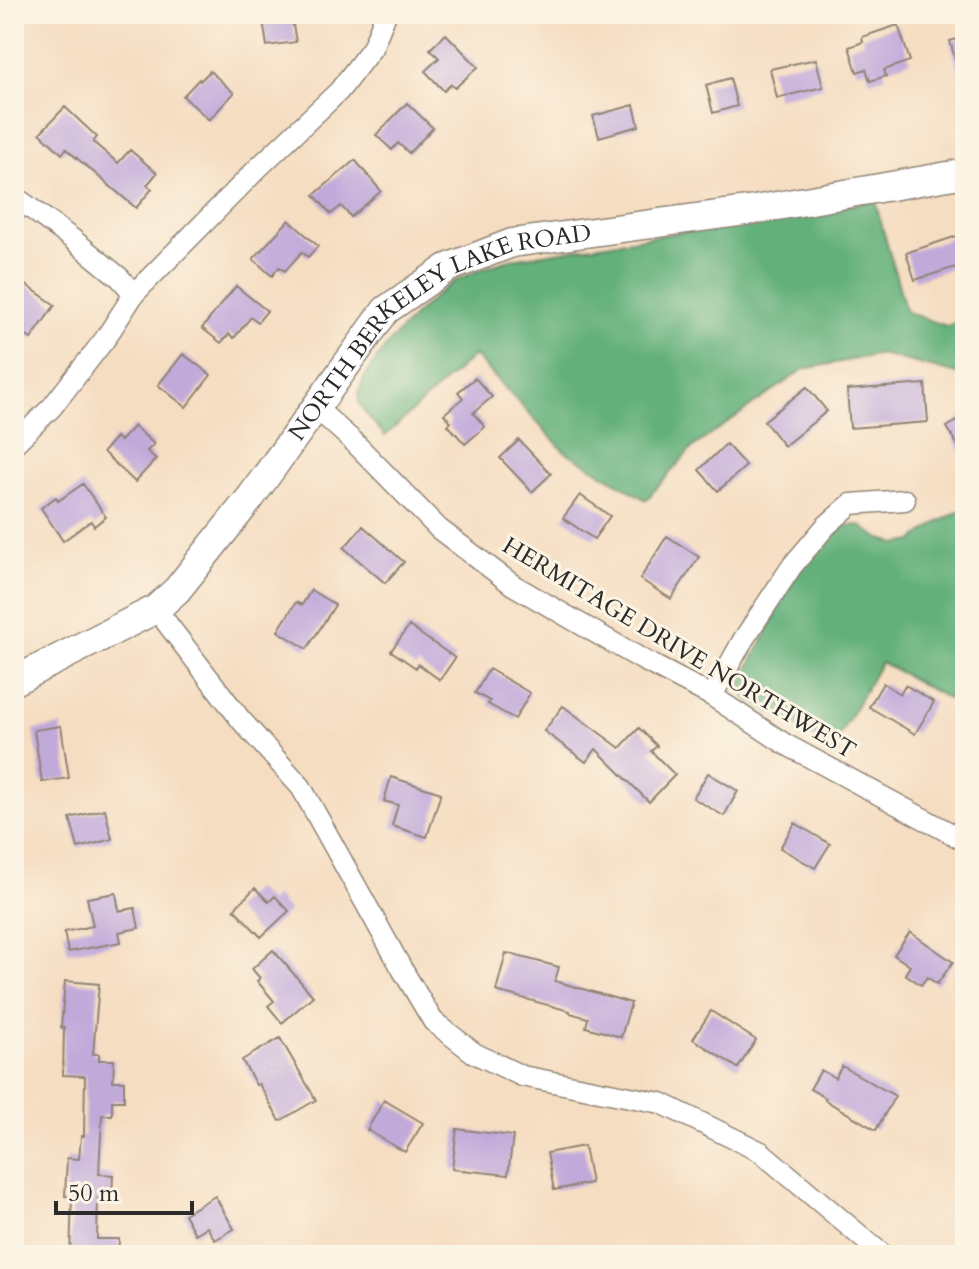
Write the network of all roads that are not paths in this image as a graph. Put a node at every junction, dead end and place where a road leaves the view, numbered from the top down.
1 (386, 14) edge
2 (965, 173) edge
3 (14, 196) edge
4 (134, 294) junction
5 (316, 408) junction
6 (14, 444) edge
7 (905, 500) dead end
8 (156, 609) junction
9 (14, 681) edge
10 (712, 696) junction
11 (965, 841) edge
12 (883, 1255) edge

1 - 4 street
2 - 5 street, NORTH BERKELEY LAKE ROAD
3 - 4 street
4 - 6 street
5 - 8 street, NORTH BERKELEY LAKE ROAD
5 - 10 street, HERMITAGE DRIVE NORTHWEST
7 - 10 street
8 - 9 street, NORTH BERKELEY LAKE ROAD
8 - 12 street
10 - 11 street, HERMITAGE DRIVE NORTHWEST

